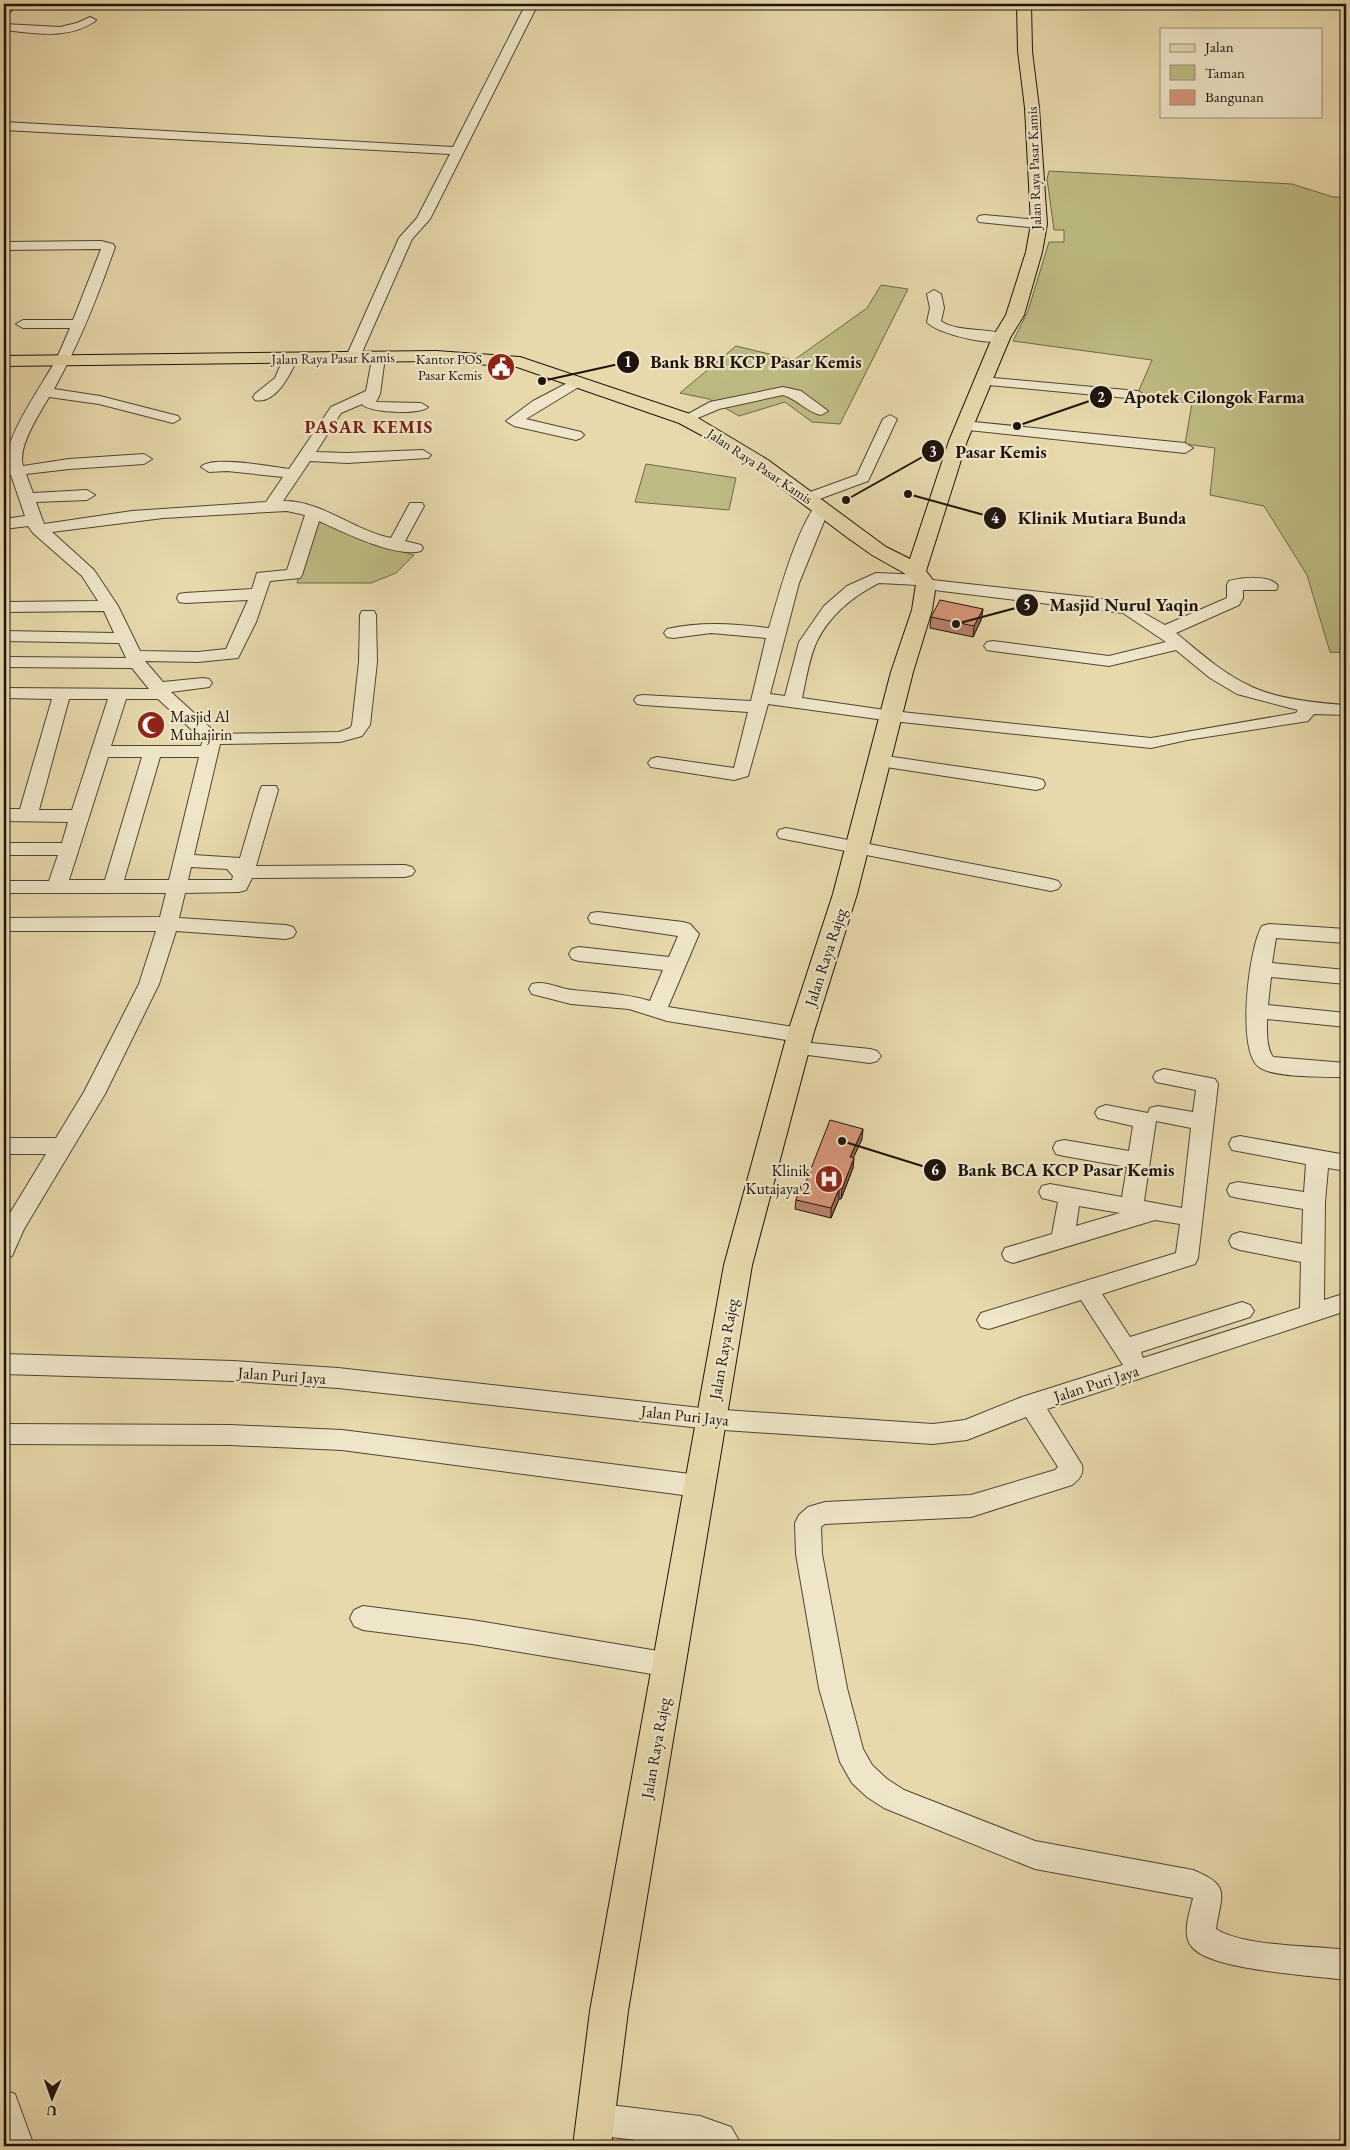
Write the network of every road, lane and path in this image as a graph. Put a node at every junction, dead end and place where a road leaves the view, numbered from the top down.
1 (522, 4) edge
2 (532, 4) edge
3 (1024, 4) edge
4 (90, 20) dead end
5 (519, 22) junction
6 (4, 27) edge
7 (484, 86) junction
8 (4, 126) edge
9 (443, 150) junction
10 (456, 151) junction
11 (984, 219) dead end
12 (1038, 224) junction
13 (416, 230) junction
14 (4, 246) edge
15 (934, 294) dead end
16 (23, 324) dead end
17 (78, 324) junction
18 (1001, 338) junction
19 (353, 357) junction
20 (378, 357) junction
21 (290, 359) junction
22 (63, 360) junction
23 (4, 362) edge
24 (983, 381) junction
25 (577, 382) junction
26 (44, 392) junction
27 (1138, 395) dead end
28 (369, 396) junction
29 (260, 397) dead end
30 (421, 407) dead end
31 (821, 411) dead end
32 (173, 418) dead end
33 (686, 418) junction
34 (890, 419) dead end
35 (964, 426) junction
36 (576, 435) dead end
37 (1184, 448) dead end
38 (423, 455) dead end
39 (307, 456) junction
40 (144, 459) dead end
41 (209, 467) dead end
42 (10, 471) edge
43 (294, 474) junction
44 (87, 495) dead end
45 (26, 498) junction
46 (815, 503) junction
47 (416, 506) dead end
48 (271, 507) junction
49 (314, 513) junction
50 (4, 524) edge
51 (37, 525) junction
52 (395, 545) junction
53 (415, 548) dead end
54 (922, 578) junction
55 (1270, 586) dead end
56 (258, 594) junction
57 (185, 598) dead end
58 (110, 606) junction
59 (4, 608) edge
60 (368, 615) dead end
61 (1164, 632) junction
62 (672, 634) dead end
63 (776, 634) junction
64 (4, 636) edge
65 (125, 638) junction
66 (1180, 644) junction
67 (993, 646) dead end
68 (136, 660) junction
69 (4, 662) edge
70 (204, 683) dead end
71 (161, 691) junction
72 (62, 693) junction
73 (119, 693) junction
74 (5, 696) edge
75 (643, 700) dead end
76 (760, 702) junction
77 (792, 702) junction
78 (1309, 708) junction
79 (1346, 710) edge
80 (892, 716) junction
81 (211, 746) junction
82 (100, 751) junction
83 (152, 752) junction
84 (878, 761) junction
85 (657, 763) dead end
86 (1036, 784) dead end
87 (269, 790) dead end
88 (4, 815) edge
89 (28, 815) junction
90 (81, 816) junction
91 (786, 834) dead end
92 (858, 846) junction
93 (4, 849) edge
94 (70, 849) junction
95 (183, 861) junction
96 (405, 870) dead end
97 (244, 872) junction
98 (1050, 885) dead end
99 (57, 887) junction
100 (112, 888) junction
101 (176, 888) junction
102 (5, 889) edge
103 (598, 918) dead end
104 (4, 924) edge
105 (168, 924) junction
106 (286, 932) dead end
107 (1346, 936) edge
108 (579, 954) dead end
109 (677, 965) junction
110 (1262, 968) junction
111 (1346, 977) edge
112 (539, 989) dead end
113 (656, 1010) junction
114 (1257, 1010) junction
115 (1346, 1020) edge
116 (798, 1043) junction
117 (870, 1056) dead end
118 (1346, 1070) edge
119 (1164, 1077) dead end
120 (1106, 1113) dead end
121 (1158, 1114) dead end
122 (1203, 1122) junction
123 (1240, 1144) dead end
124 (4, 1146) edge
125 (62, 1146) junction
126 (1064, 1148) dead end
127 (1318, 1159) junction
128 (1139, 1162) junction
129 (1346, 1163) edge
130 (1238, 1190) dead end
131 (1314, 1202) junction
132 (1132, 1207) junction
133 (1155, 1211) junction
134 (1192, 1218) junction
135 (1062, 1239) junction
136 (1240, 1241) dead end
137 (4, 1250) edge
138 (1013, 1254) dead end
139 (1313, 1255) junction
140 (1086, 1289) junction
141 (1346, 1302) edge
142 (1242, 1311) dead end
143 (1312, 1313) junction
144 (989, 1320) dead end
145 (1125, 1348) junction
146 (4, 1364) edge
147 (1139, 1369) junction
148 (1038, 1414) junction
149 (4, 1434) edge
150 (704, 1456) junction
151 (363, 1618) dead end
152 (670, 1665) junction
153 (1346, 1966) edge
154 (4, 2105) edge
155 (593, 2132) edge
156 (18, 2146) edge
157 (726, 2146) edge

1 - 5 street
2 - 5 street
3 - 12 main road, Jalan Raya Pasar Kamis
4 - 6 street
5 - 7 street
7 - 9 street
7 - 10 street
8 - 9 street
9 - 10 street
9 - 13 street
10 - 13 street
11 - 12 street
12 - 18 main road, Jalan Raya Pasar Kamis
13 - 19 street
14 - 17 street
15 - 18 street
16 - 17 street
17 - 22 street
18 - 24 main road, Jalan Raya Pasar Kamis
19 - 20 main road, Jalan Raya Pasar Kamis
19 - 21 main road, Jalan Raya Pasar Kamis
20 - 25 main road, Jalan Raya Pasar Kamis
20 - 28 street
21 - 22 main road, Jalan Raya Pasar Kamis
21 - 29 street
22 - 23 main road, Jalan Raya Pasar Kamis
22 - 26 street
24 - 27 street
24 - 35 main road, Jalan Raya Pasar Kamis
25 - 33 main road, Jalan Raya Pasar Kamis
25 - 36 street
26 - 32 street
26 - 42 street
28 - 30 street
28 - 39 street
31 - 33 street
33 - 46 main road, Jalan Raya Pasar Kamis
34 - 46 street
35 - 37 street
35 - 54 main road, Jalan Raya Pasar Kamis
38 - 39 street
39 - 43 street
40 - 42 street
41 - 43 street
42 - 45 street
43 - 48 street
44 - 45 street
45 - 51 street
46 - 54 main road, Jalan Raya Pasar Kamis
46 - 63 street
47 - 52 street
48 - 49 street
48 - 51 street
49 - 52 street
49 - 56 street
50 - 51 street
51 - 58 street
52 - 53 street
54 - 61 street
54 - 77 street
54 - 80 main road, Jalan Raya Rajeg
55 - 61 street
56 - 57 street
56 - 68 street
58 - 59 street
58 - 65 street
60 - 81 street
61 - 66 street
62 - 63 street
63 - 76 street
64 - 65 street
65 - 68 street
66 - 67 street
66 - 78 street
68 - 69 street
68 - 71 street
70 - 71 street
71 - 73 street
71 - 81 street
72 - 73 street
72 - 74 street
72 - 89 street
73 - 82 street
75 - 76 street
76 - 77 street
76 - 85 street
77 - 80 street
78 - 79 street
78 - 80 street
80 - 84 main road, Jalan Raya Rajeg
81 - 83 street
81 - 95 street
82 - 83 street
82 - 90 street
83 - 100 street
84 - 86 street
84 - 92 main road, Jalan Raya Rajeg
87 - 97 street
88 - 89 street
89 - 90 street
90 - 94 street
91 - 92 street
92 - 98 street
92 - 116 main road, Jalan Raya Rajeg
93 - 94 street
94 - 99 street
95 - 97 street
95 - 101 street
96 - 97 street
97 - 101 street
99 - 100 street
99 - 102 street
100 - 101 street
101 - 105 street
103 - 109 street
104 - 105 street
105 - 106 street
105 - 125 street
107 - 110 street
108 - 109 street
109 - 113 street
110 - 111 street
110 - 114 street
112 - 113 street
113 - 116 street
114 - 115 street
114 - 118 street
116 - 117 street
116 - 150 main road, Jalan Raya Rajeg
119 - 122 street
120 - 128 street
121 - 122 street
122 - 134 street
123 - 127 street
124 - 125 street
125 - 137 street
126 - 128 street
127 - 129 street
127 - 131 street
128 - 132 street
130 - 131 street
131 - 139 street
132 - 133 street
132 - 135 street
133 - 134 street
133 - 135 street
134 - 140 street
135 - 138 street
136 - 139 street
139 - 143 street
140 - 144 street
140 - 145 street
141 - 143 street, Jalan Puri Jaya
142 - 145 street
143 - 147 street, Jalan Puri Jaya
145 - 147 street
146 - 150 street, Jalan Puri Jaya
147 - 148 street, Jalan Puri Jaya
148 - 150 street, Jalan Puri Jaya
148 - 153 street
149 - 150 street
150 - 152 main road, Jalan Raya Rajeg
151 - 152 street
152 - 155 main road, Jalan Raya Rajeg
154 - 156 street
155 - 157 street

